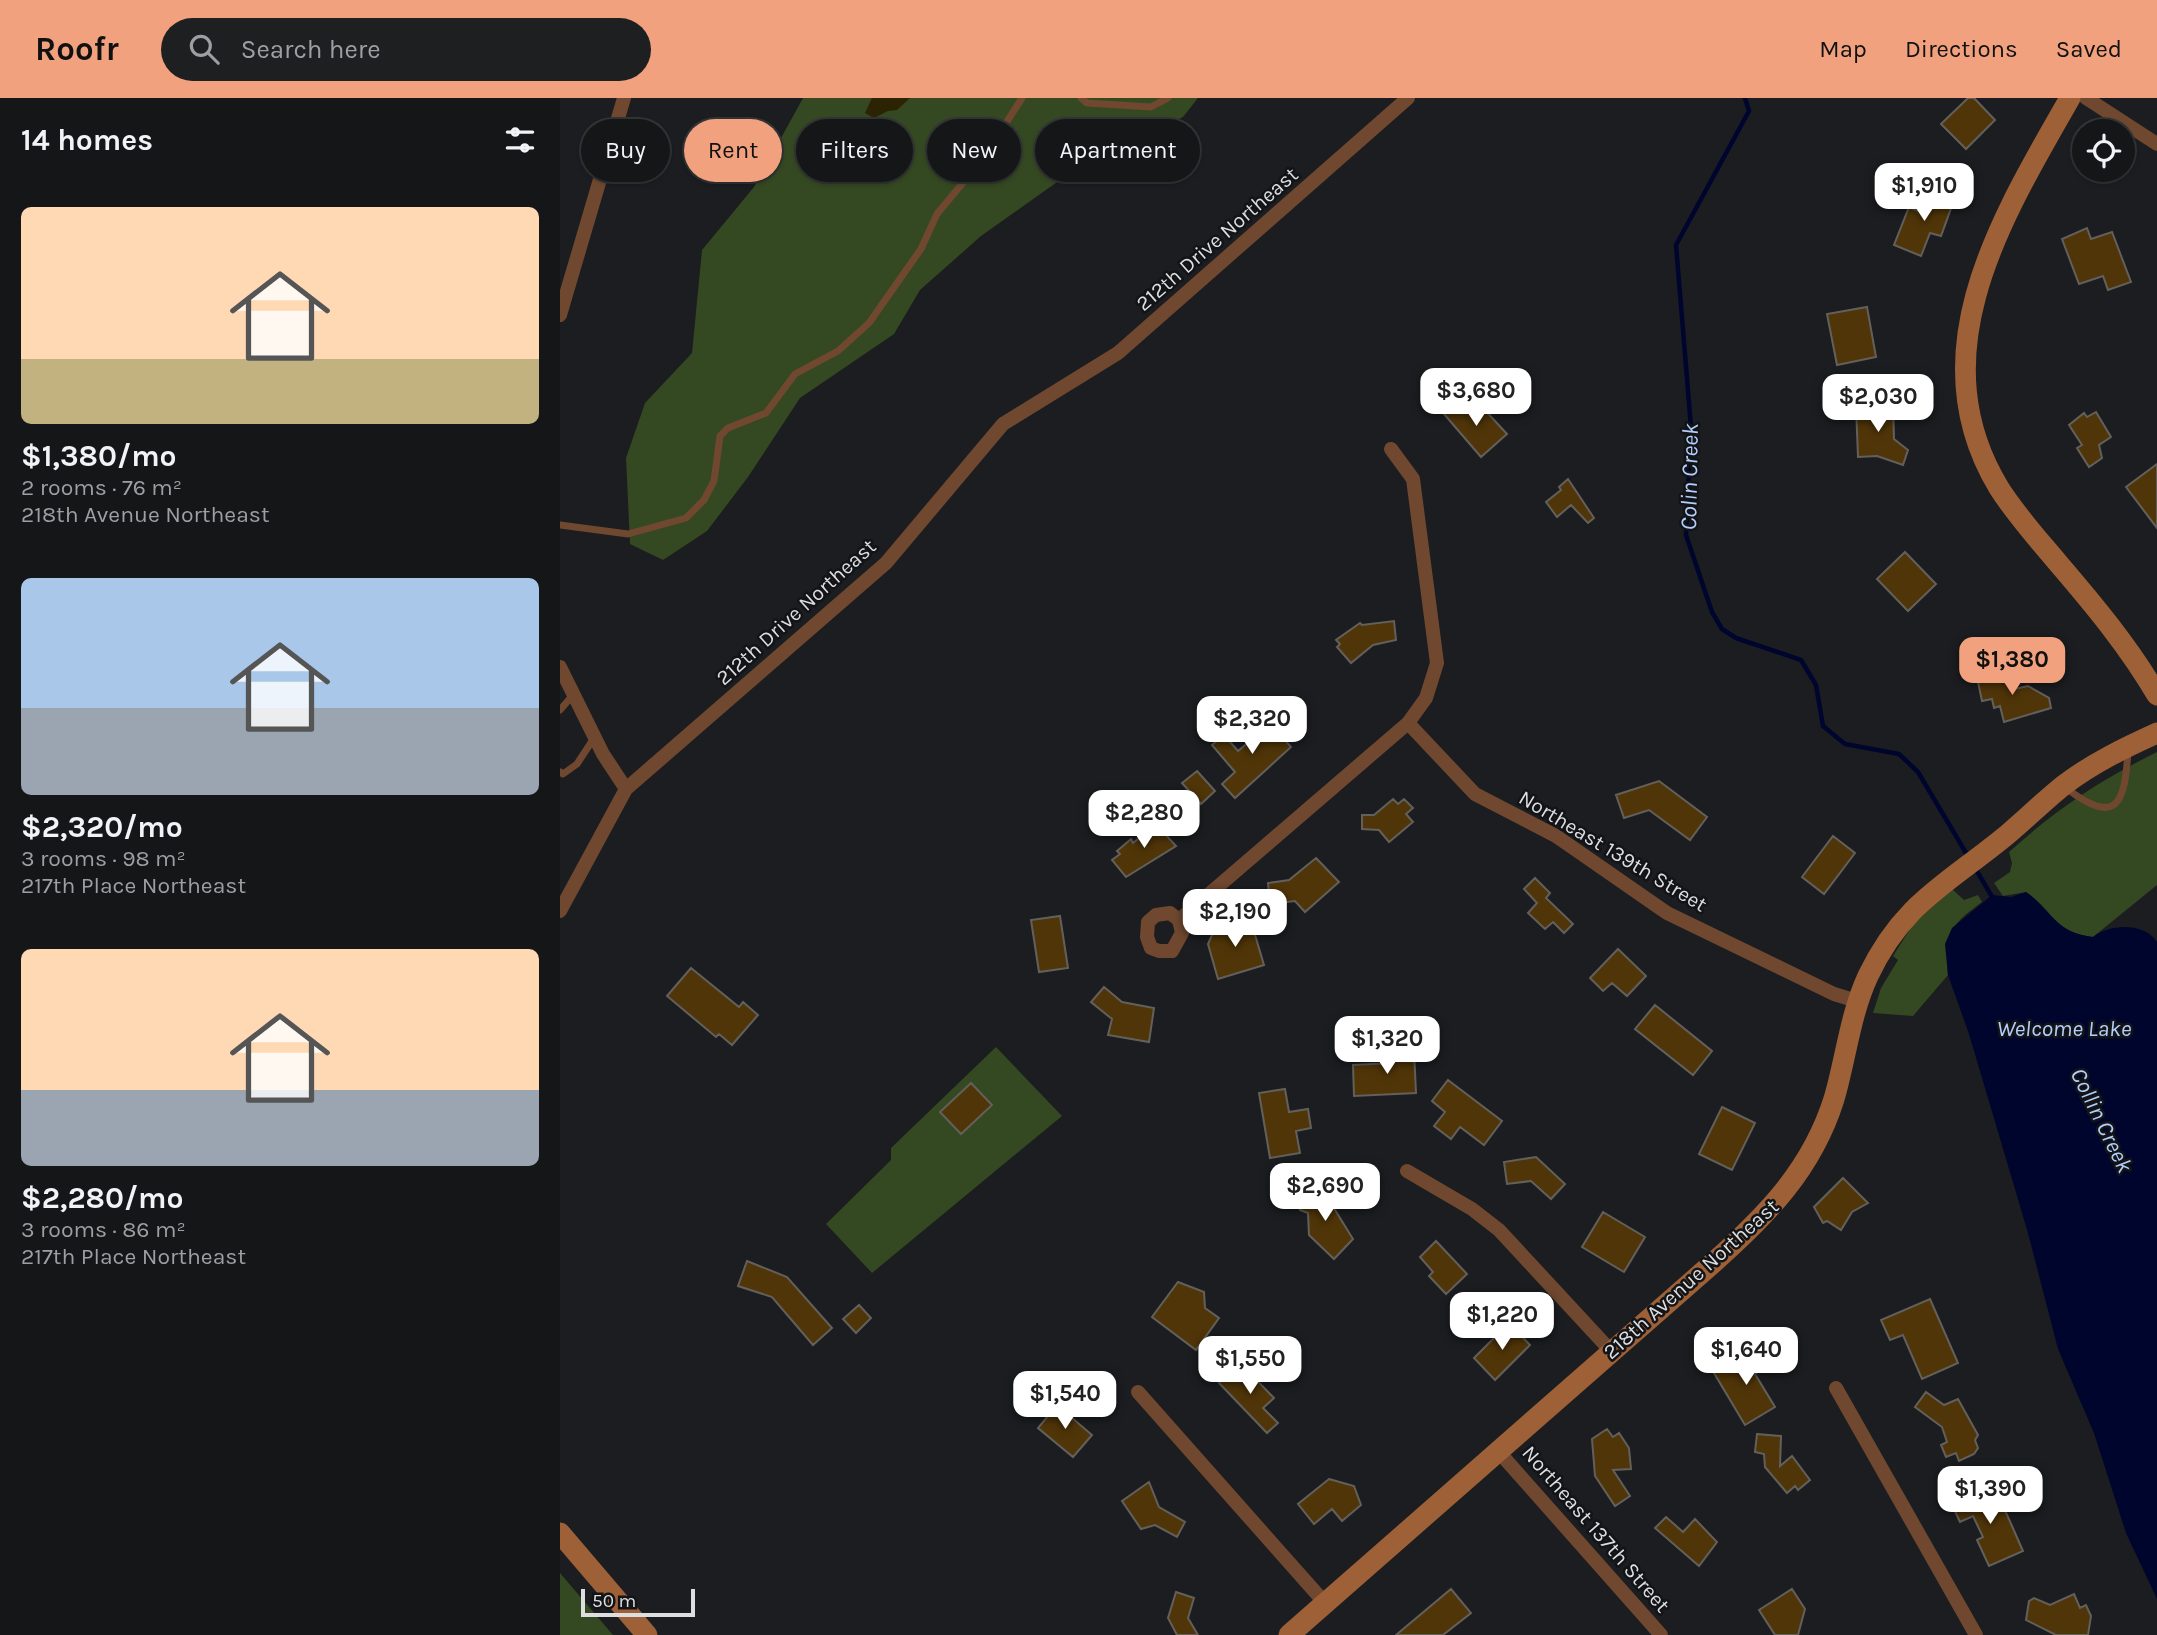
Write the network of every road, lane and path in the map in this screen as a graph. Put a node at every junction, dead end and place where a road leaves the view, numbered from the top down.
1 (624, 98) edge
2 (1022, 98) edge
3 (1081, 98) edge
4 (1168, 98) edge
5 (1408, 98) edge
6 (2070, 98) edge
7 (2086, 98) edge
8 (2157, 144) edge
9 (560, 315) edge
10 (1391, 449) dead end
11 (560, 525) edge
12 (560, 667) edge
13 (573, 694) junction
14 (2157, 695) edge
15 (560, 710) edge
16 (1408, 723) junction
17 (2157, 733) edge
18 (594, 737) junction
19 (2128, 746) junction
20 (560, 772) edge
21 (2063, 786) junction
22 (626, 789) junction
23 (560, 911) edge
24 (1179, 920) dead end
25 (1857, 1001) junction
26 (1407, 1171) dead end
27 (1611, 1351) junction
28 (1836, 1388) dead end
29 (1138, 1392) dead end
30 (1499, 1452) junction
31 (560, 1533) edge
32 (1325, 1603) junction
33 (647, 1635) edge
34 (1289, 1635) edge
35 (1661, 1635) edge
36 (1976, 1635) edge

1 - 9 street
2 - 11 lane
3 - 4 lane
5 - 22 street, 212th Drive Northeast
6 - 14 street
7 - 8 street
10 - 16 street
12 - 13 street
13 - 15 lane
13 - 18 street
16 - 24 street
16 - 25 street, Northeast 139th Street
17 - 19 street, 218th Avenue Northeast
18 - 20 lane
18 - 22 street
19 - 21 street, 218th Avenue Northeast
19 - 21 lane
21 - 25 street, 218th Avenue Northeast
22 - 23 street, 212th Drive Northeast
25 - 27 street, 218th Avenue Northeast
26 - 27 street
27 - 30 street, 218th Avenue Northeast
28 - 36 street
29 - 32 street
30 - 32 street, 218th Avenue Northeast
30 - 35 street, Northeast 137th Street
31 - 33 street
32 - 34 street, 218th Avenue Northeast

